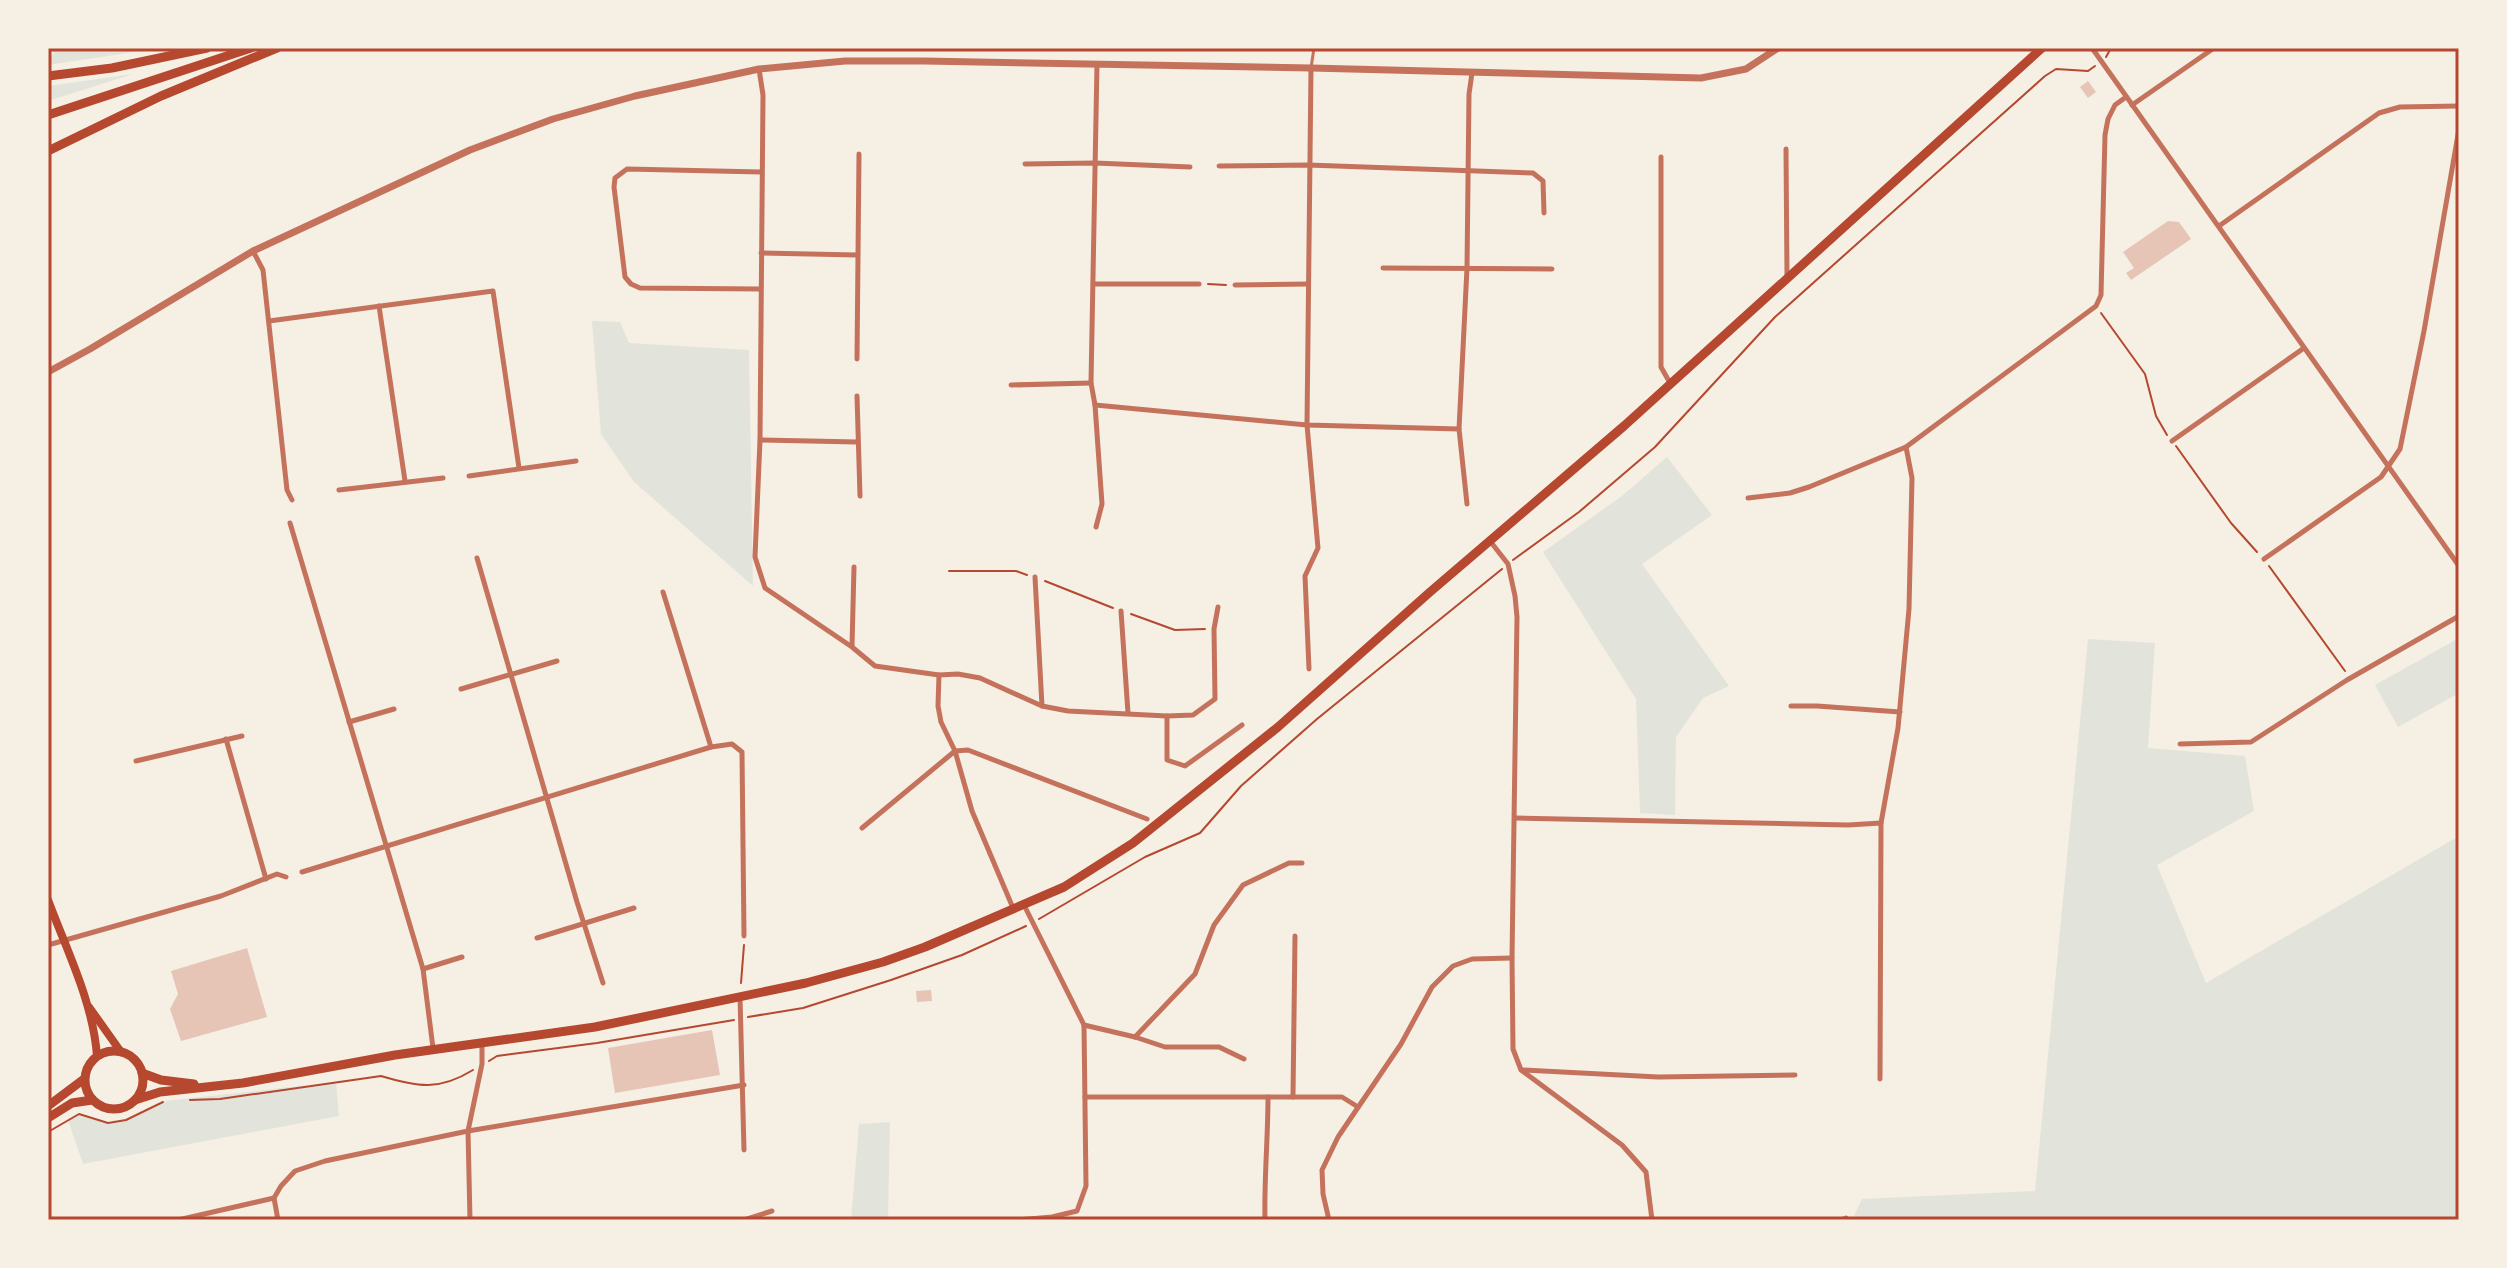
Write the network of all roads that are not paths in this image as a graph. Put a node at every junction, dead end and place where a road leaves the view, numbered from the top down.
1 (207, 48) edge
2 (251, 48) edge
3 (277, 48) edge
4 (1314, 48) edge
5 (1778, 48) edge
6 (2042, 48) edge
7 (2092, 48) edge
8 (2214, 48) edge
9 (1097, 64) junction
10 (1311, 68) junction
11 (759, 69) junction
12 (1472, 72) junction
13 (48, 76) edge
14 (2126, 97) junction
15 (2132, 105) junction
16 (2459, 106) edge
17 (48, 115) edge
18 (2459, 129) edge
19 (1786, 149) dead end
20 (48, 151) edge
21 (859, 154) dead end
22 (1661, 157) dead end
23 (1095, 163) junction
24 (1025, 164) dead end
25 (1308, 165) junction
26 (1219, 166) dead end
27 (1190, 167) dead end
28 (1469, 170) junction
29 (761, 172) junction
30 (1544, 213) dead end
31 (2219, 226) junction
32 (253, 251) junction
33 (761, 253) junction
34 (857, 255) junction
35 (1383, 268) dead end
36 (1467, 268) junction
37 (1552, 269) dead end
38 (1787, 277) junction
39 (1094, 284) junction
40 (1199, 284) road end
41 (1308, 284) junction
42 (1235, 285) road end
43 (760, 289) junction
44 (379, 306) junction
45 (269, 321) junction
46 (2304, 348) junction
47 (857, 359) dead end
48 (48, 372) edge
49 (1091, 383) junction
50 (1670, 383) junction
51 (1011, 385) dead end
52 (857, 396) dead end
53 (1095, 405) junction
54 (1307, 425) junction
55 (1459, 429) junction
56 (760, 440) junction
57 (2172, 441) road end
58 (857, 442) junction
59 (1906, 447) junction
60 (576, 461) dead end
61 (519, 468) junction
62 (2389, 469) junction
63 (469, 476) dead end
64 (443, 478) dead end
65 (405, 481) junction
66 (339, 490) dead end
67 (860, 496) dead end
68 (1748, 498) dead end
69 (292, 500) dead end
70 (1467, 504) dead end
71 (290, 523) dead end
72 (1096, 527) dead end
73 (1490, 541) junction
74 (477, 558) dead end
75 (2264, 559) road end
76 (2459, 566) edge
77 (854, 567) dead end
78 (1035, 577) road end
79 (663, 592) dead end
80 (1218, 607) dead end
81 (1121, 611) road end
82 (2459, 616) edge
83 (852, 647) junction
84 (557, 661) dead end
85 (1309, 669) dead end
86 (512, 675) junction
87 (939, 675) junction
88 (461, 689) dead end
89 (1042, 706) junction
90 (1791, 706) dead end
91 (394, 709) dead end
92 (1900, 712) junction
93 (1128, 713) junction
94 (1167, 716) junction
95 (349, 722) junction
96 (1242, 725) dead end
97 (242, 736) dead end
98 (226, 739) junction
99 (2180, 744) dead end
100 (711, 747) junction
101 (955, 751) junction
102 (136, 761) dead end
103 (547, 798) junction
104 (1515, 818) junction
105 (1147, 819) dead end
106 (1881, 823) junction
107 (862, 828) dead end
108 (385, 846) junction
109 (1302, 863) dead end
110 (302, 872) dead end
111 (286, 877) dead end
112 (266, 879) junction
113 (48, 900) edge
114 (1024, 905) junction
115 (634, 908) dead end
116 (1014, 909) junction
117 (583, 923) junction
118 (744, 936) road end
119 (1295, 936) dead end
120 (537, 938) dead end
121 (64, 942) junction
122 (48, 945) edge
123 (462, 957) dead end
124 (1512, 958) junction
125 (423, 969) junction
126 (603, 983) dead end
127 (740, 997) junction
128 (88, 1005) junction
129 (1084, 1025) junction
130 (1135, 1037) junction
131 (482, 1044) junction
132 (434, 1049) junction
133 (121, 1052) junction
134 (97, 1056) junction
135 (1244, 1059) dead end
136 (1521, 1070) junction
137 (142, 1073) junction
138 (1795, 1075) dead end
139 (84, 1079) junction
140 (1880, 1079) dead end
141 (744, 1085) junction
142 (205, 1086) junction
143 (1085, 1097) junction
144 (1268, 1097) junction
145 (1293, 1097) junction
146 (92, 1100) junction
147 (135, 1100) junction
148 (48, 1106) edge
149 (1358, 1107) junction
150 (48, 1118) edge
151 (468, 1131) junction
152 (744, 1150) dead end
153 (274, 1198) junction
154 (772, 1211) dead end
155 (178, 1220) edge
156 (278, 1220) edge
157 (470, 1220) edge
158 (744, 1220) edge
159 (1017, 1220) edge
160 (1265, 1220) edge
161 (1329, 1220) edge
162 (1652, 1220) edge

1 - 13 main road
2 - 17 main road
3 - 20 main road
4 - 10 lane
5 - 12 street
6 - 38 main road
7 - 14 street
8 - 15 street
9 - 10 street
9 - 11 street
9 - 23 street
10 - 12 street
10 - 25 street
11 - 29 street
11 - 32 street
12 - 28 street
14 - 15 street
14 - 59 street
15 - 31 street
16 - 31 street
18 - 62 street
19 - 38 street
21 - 34 street
22 - 50 street
23 - 24 street
23 - 27 street
23 - 39 street
25 - 26 street
25 - 28 street
25 - 41 street
28 - 30 street
28 - 36 street
29 - 33 street
29 - 43 street
31 - 46 street
32 - 45 street
32 - 48 street
33 - 34 street
33 - 43 street
34 - 47 street
35 - 36 street
36 - 37 street
36 - 55 street
38 - 50 main road
39 - 40 street
39 - 49 street
41 - 42 street
41 - 54 street
43 - 56 street
44 - 45 street
44 - 61 street
44 - 65 street
45 - 69 street
46 - 57 street
46 - 62 street
49 - 51 street
49 - 53 street
50 - 73 main road
52 - 58 street
53 - 54 street
53 - 72 street
54 - 55 street
54 - 85 street
55 - 70 street
56 - 58 street
56 - 83 street
58 - 67 street
59 - 68 street
59 - 92 street
60 - 61 street
61 - 63 street
62 - 75 street
62 - 76 street
64 - 65 street
65 - 66 street
71 - 95 street
73 - 104 street
73 - 114 main road
74 - 86 street
77 - 83 street
78 - 89 street
79 - 100 street
80 - 94 street
81 - 93 street
82 - 99 street
83 - 87 street
84 - 86 street
86 - 88 street
86 - 103 street
87 - 89 street
87 - 101 street
89 - 93 street
90 - 92 street
91 - 95 street
92 - 106 street
93 - 94 street
94 - 96 street
95 - 108 street
97 - 98 street
98 - 102 street
98 - 112 street
100 - 103 street
100 - 118 street
101 - 105 street
101 - 107 street
101 - 116 street
103 - 108 street
103 - 117 street
104 - 106 street
104 - 124 street
106 - 140 street
108 - 110 street
108 - 125 street
109 - 130 street
111 - 112 street
112 - 121 street
113 - 121 main road
114 - 116 main road
114 - 129 street
115 - 117 street
116 - 127 main road
117 - 120 street
117 - 126 street
119 - 145 street
121 - 122 street
121 - 128 main road
123 - 125 street
124 - 136 street
124 - 149 street
125 - 132 street
127 - 131 main road
127 - 141 street
128 - 133 main road
128 - 134 main road
129 - 130 street
129 - 143 street
130 - 135 street
131 - 132 main road
131 - 151 street
132 - 142 main road
133 - 134 main road
133 - 137 main road
134 - 139 main road
136 - 138 street
136 - 162 street
137 - 142 main road
137 - 147 main road
139 - 146 main road
139 - 148 main road
141 - 151 street
141 - 152 street
142 - 147 main road
143 - 144 street
143 - 159 street
144 - 145 street
144 - 160 street
145 - 149 street
146 - 147 main road
146 - 150 main road
149 - 161 street
151 - 153 street
151 - 157 street
153 - 155 street
153 - 156 street
154 - 158 street

